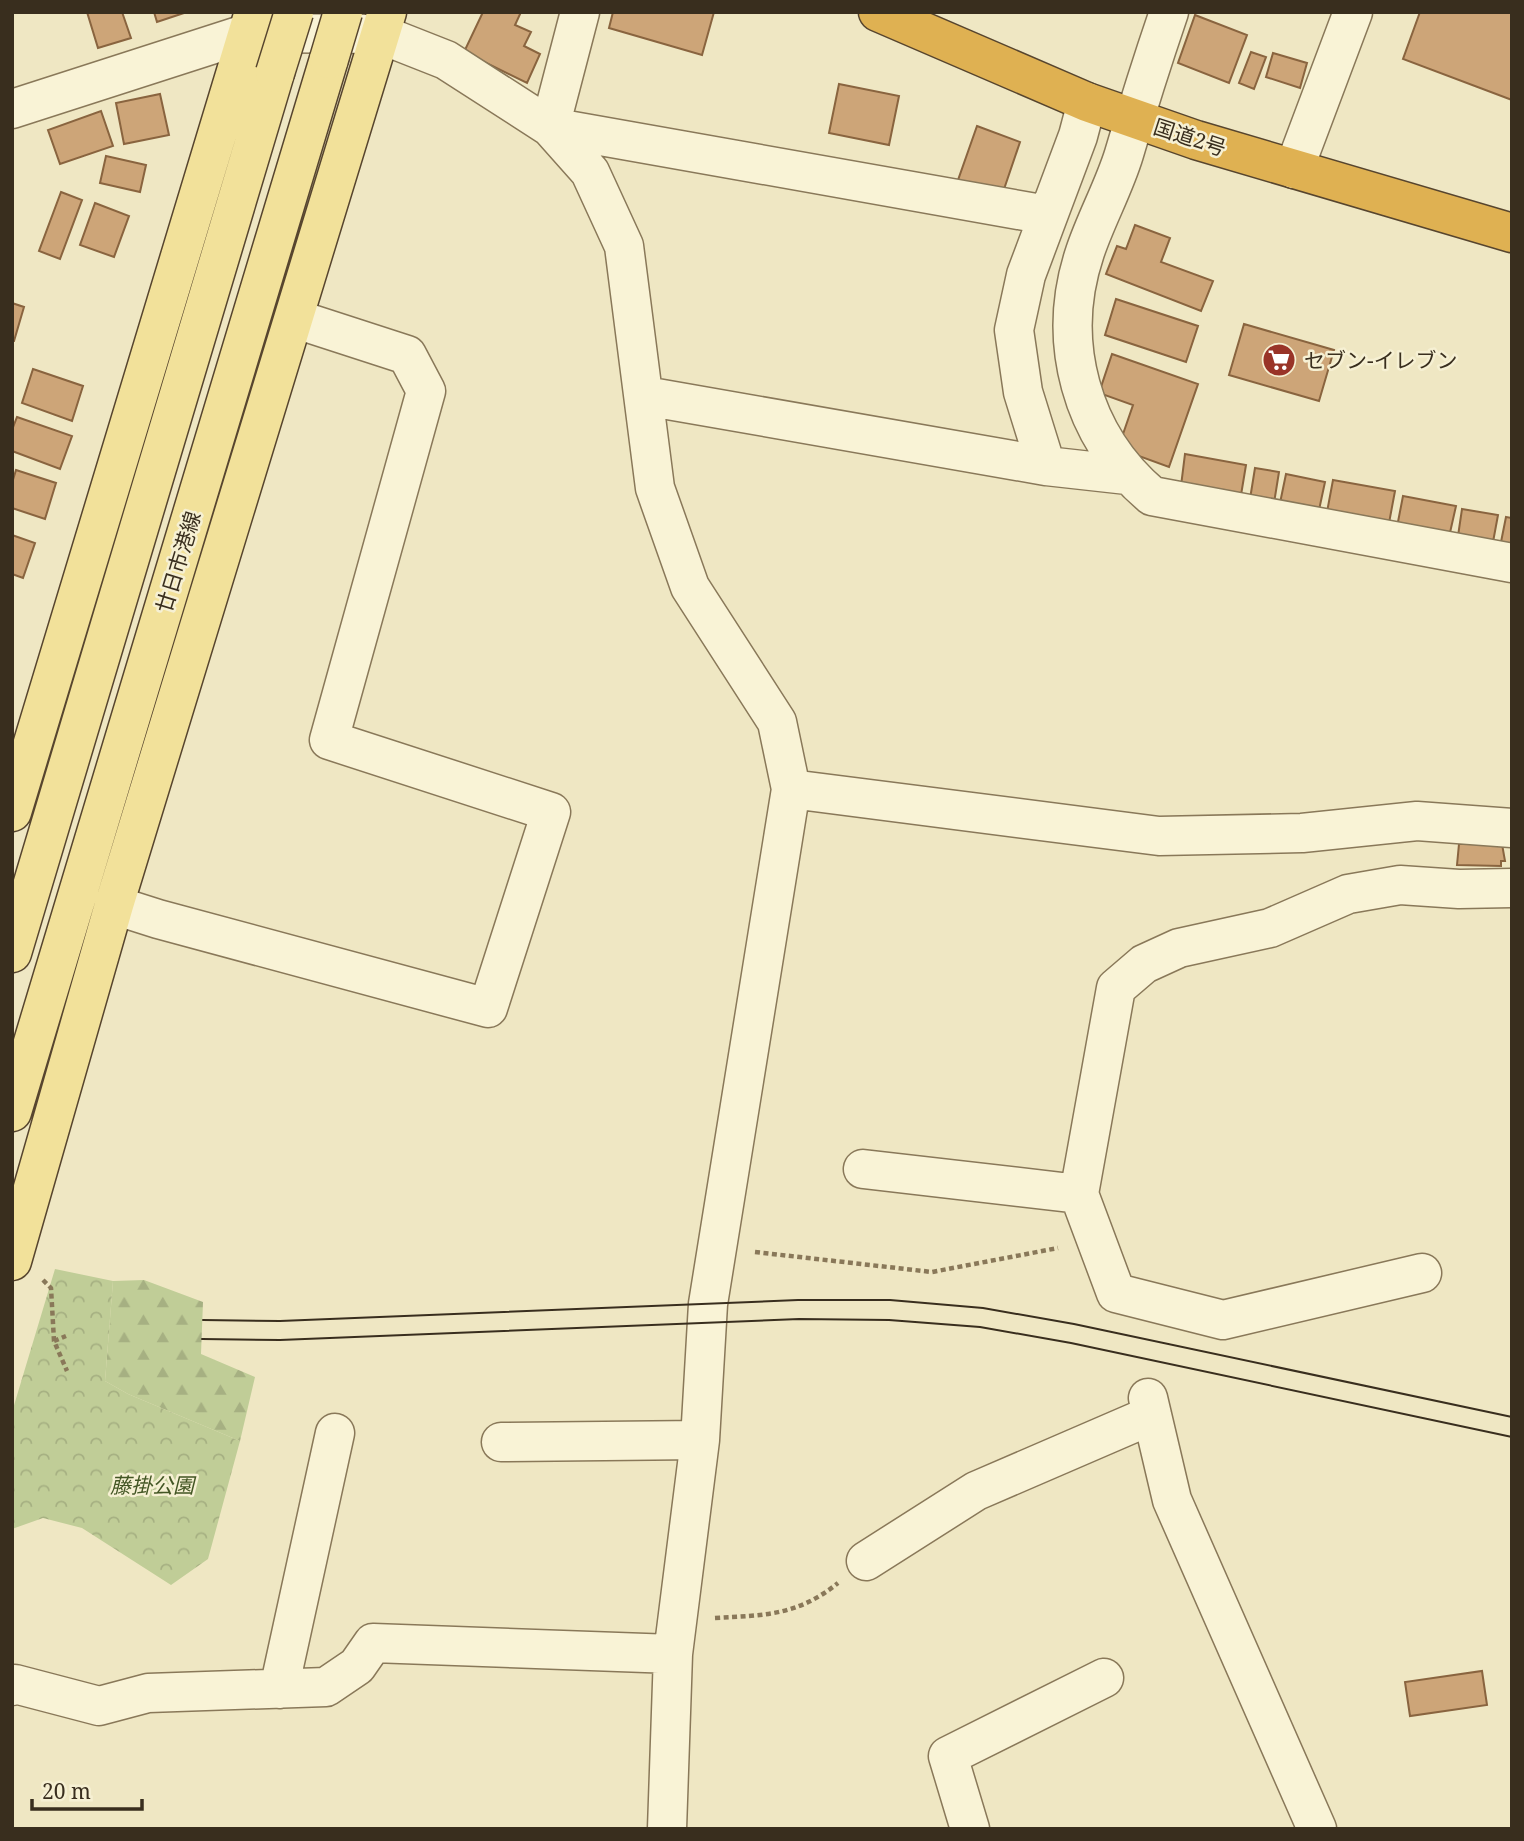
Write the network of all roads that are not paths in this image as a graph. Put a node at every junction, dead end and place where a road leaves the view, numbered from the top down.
1 (294, 12) edge
2 (343, 12) edge
3 (580, 12) edge
4 (878, 12) edge
5 (1169, 12) edge
6 (1353, 12) edge
7 (251, 22) edge
8 (384, 23) edge
9 (1087, 102) junction
10 (12, 109) edge
11 (1132, 117) junction
12 (550, 127) junction
13 (1294, 169) junction
14 (1047, 215) junction
15 (1512, 233) edge
16 (296, 319) junction
17 (645, 396) junction
18 (1046, 466) junction
19 (1127, 475) junction
20 (1512, 564) edge
21 (791, 789) junction
22 (12, 812) edge
23 (1512, 828) edge
24 (1512, 888) edge
25 (114, 905) junction
26 (12, 953) edge
27 (12, 1112) edge
28 (863, 1170) dead end
29 (1079, 1194) junction
30 (15, 1252) edge
31 (1422, 1273) dead end
32 (335, 1433) dead end
33 (700, 1440) junction
34 (501, 1442) dead end
35 (866, 1561) road end
36 (676, 1637) junction
37 (1104, 1678) dead end
38 (12, 1686) edge
39 (279, 1689) junction
40 (667, 1829) edge
41 (970, 1829) edge
42 (1317, 1829) edge

1 - 26 main road, bridge
2 - 27 main road, 廿日市港線, bridge
3 - 12 street
4 - 9 highway, 国道2号
5 - 11 street
6 - 13 street
7 - 8 street
7 - 10 street
7 - 22 main road
8 - 12 street
8 - 16 main road
9 - 11 highway, 国道2号
9 - 14 street
11 - 13 highway, 国道2号
11 - 19 street
12 - 14 street
12 - 17 street
13 - 15 highway, 国道2号
14 - 18 street
16 - 25 main road
16 - 25 street
17 - 18 street
17 - 21 street
18 - 19 street
19 - 20 street
21 - 23 street
21 - 33 street
24 - 29 street
25 - 30 main road
28 - 29 street
29 - 31 street
32 - 39 street
33 - 34 street
33 - 36 street
35 - 42 street
36 - 39 street
36 - 40 street
37 - 41 street
38 - 39 street

